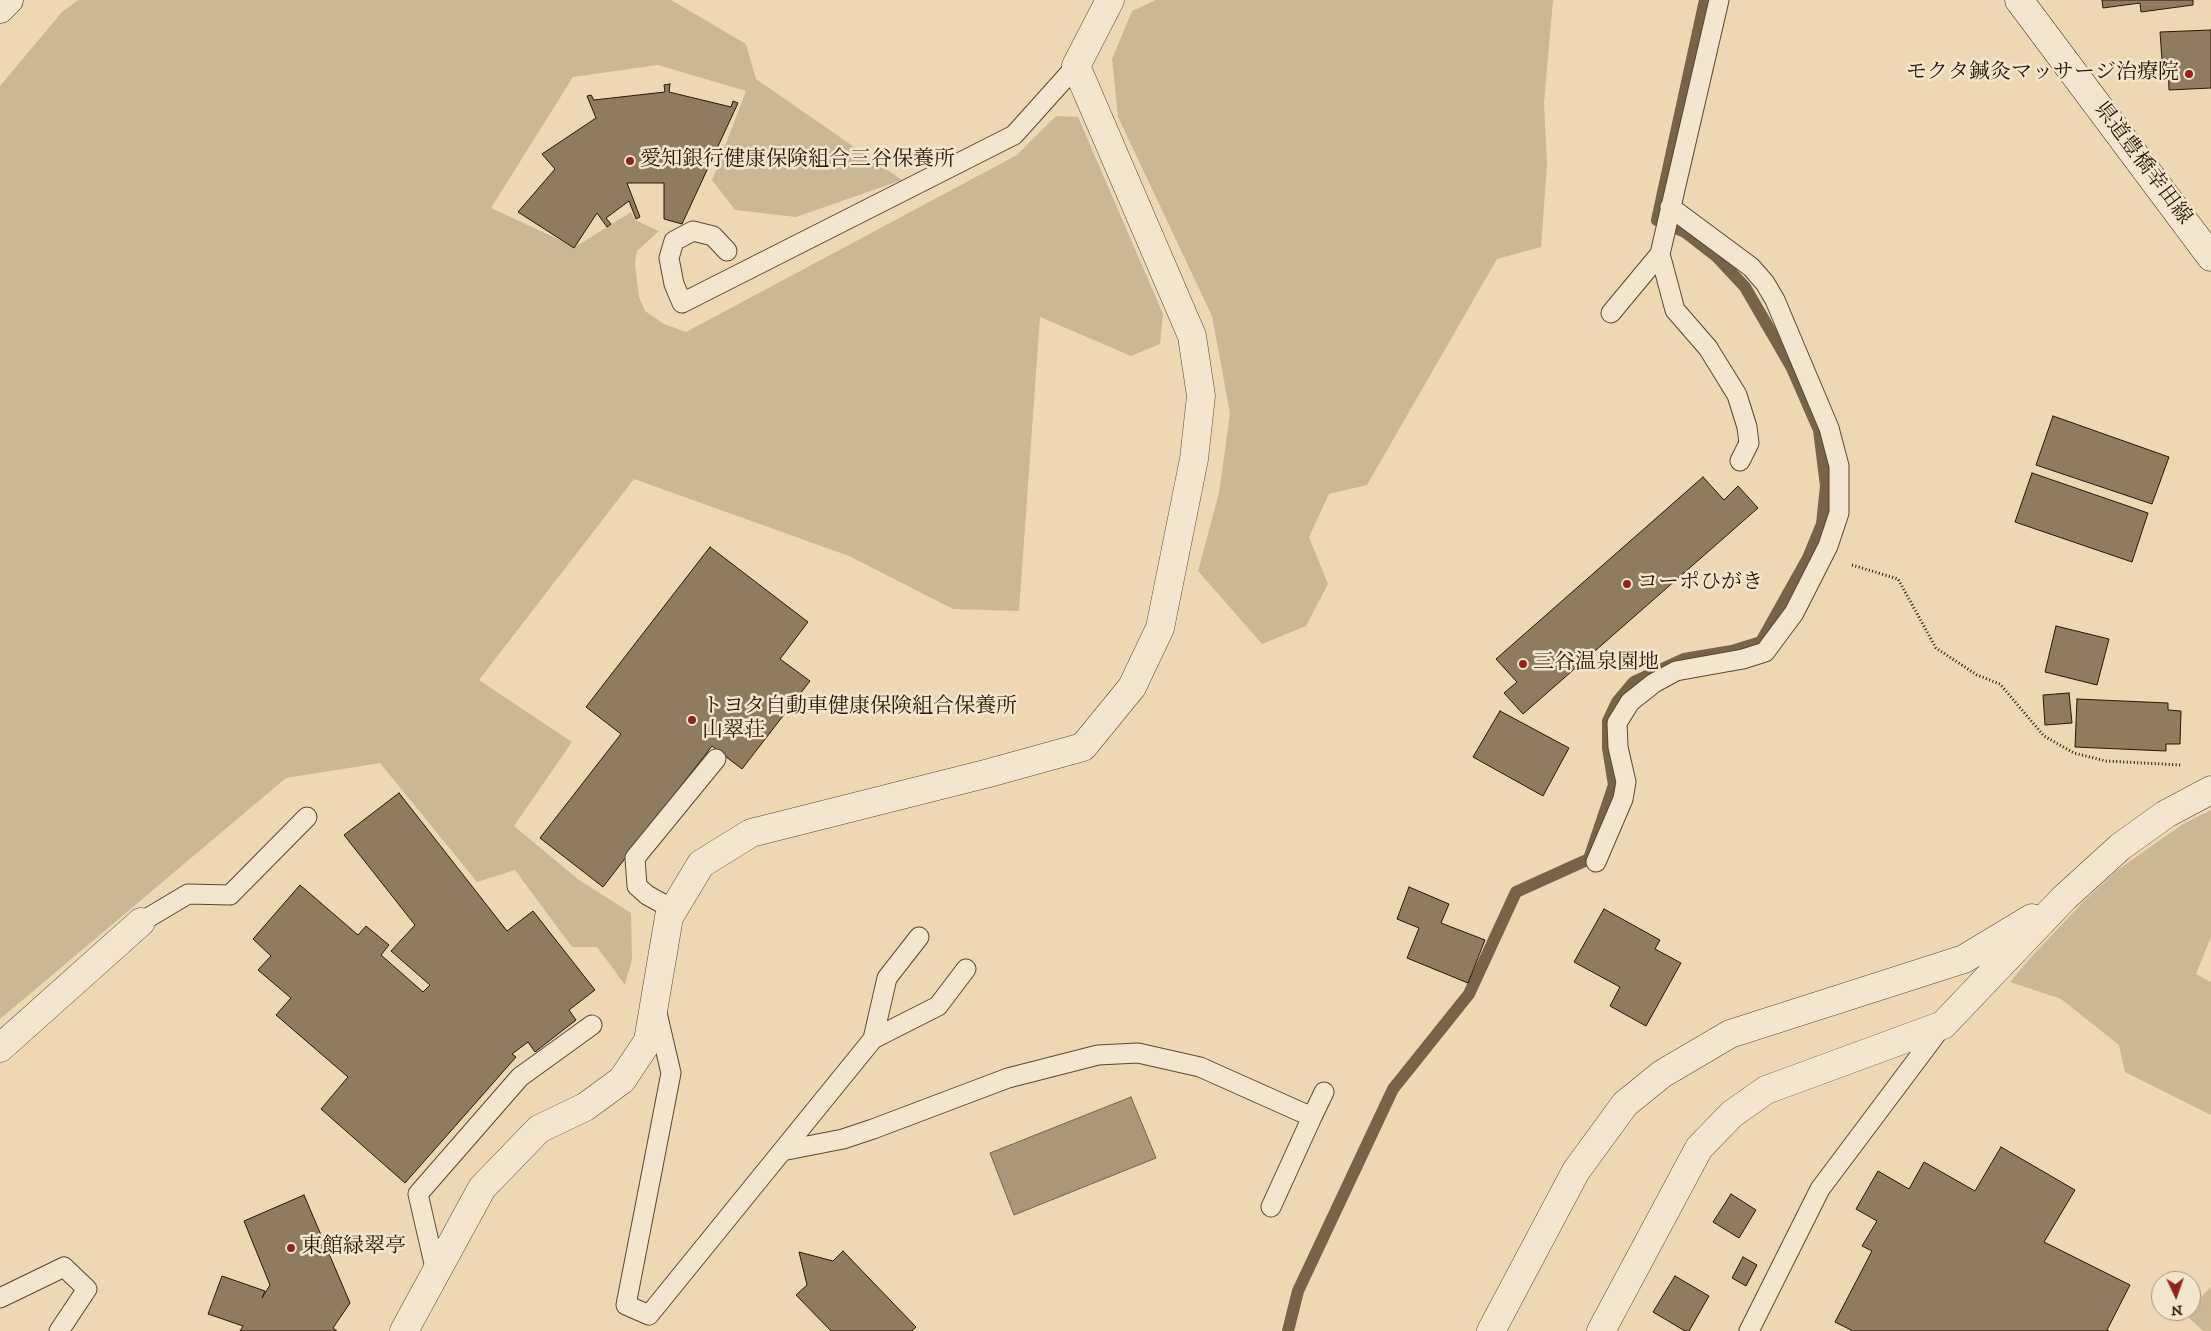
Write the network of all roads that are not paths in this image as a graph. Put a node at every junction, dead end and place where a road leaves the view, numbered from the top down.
1 (9, 0) edge
2 (1110, 0) edge
3 (1719, 0) edge
4 (2019, 0) edge
5 (0, 9) edge
6 (1076, 66) junction
7 (1669, 211) junction
8 (1662, 246) junction
9 (727, 251) dead end
10 (2211, 257) edge
11 (1611, 313) dead end
12 (1740, 461) dead end
13 (716, 759) dead end
14 (2211, 790) edge
15 (307, 816) dead end
16 (1596, 862) dead end
17 (2064, 898) junction
18 (674, 910) junction
19 (142, 922) joint
20 (919, 937) dead end
21 (966, 969) dead end
22 (655, 1004) junction
23 (592, 1025) dead end
24 (1943, 1025) junction
25 (873, 1039) junction
26 (0, 1048) edge
27 (1324, 1092) dead end
28 (1312, 1117) junction
29 (782, 1151) junction
30 (1271, 1207) dead end
31 (436, 1272) junction
32 (0, 1298) edge
33 (59, 1331) edge
34 (404, 1331) edge
35 (1491, 1331) edge
36 (1601, 1331) edge
37 (1749, 1331) edge

1 - 5 street
2 - 6 street
3 - 7 lane
4 - 10 street, 県道豊橋幸田線
6 - 9 lane
6 - 18 street
7 - 8 lane
7 - 16 lane
8 - 11 lane
8 - 12 lane
13 - 18 lane
14 - 17 street
15 - 19 lane
17 - 24 street
17 - 35 street
18 - 22 street
19 - 26 street
20 - 25 lane
21 - 25 lane
22 - 29 lane
22 - 31 street
23 - 31 lane
24 - 36 street
24 - 37 lane
25 - 29 lane
27 - 28 lane
28 - 29 lane
28 - 30 lane
31 - 34 street
32 - 33 lane

